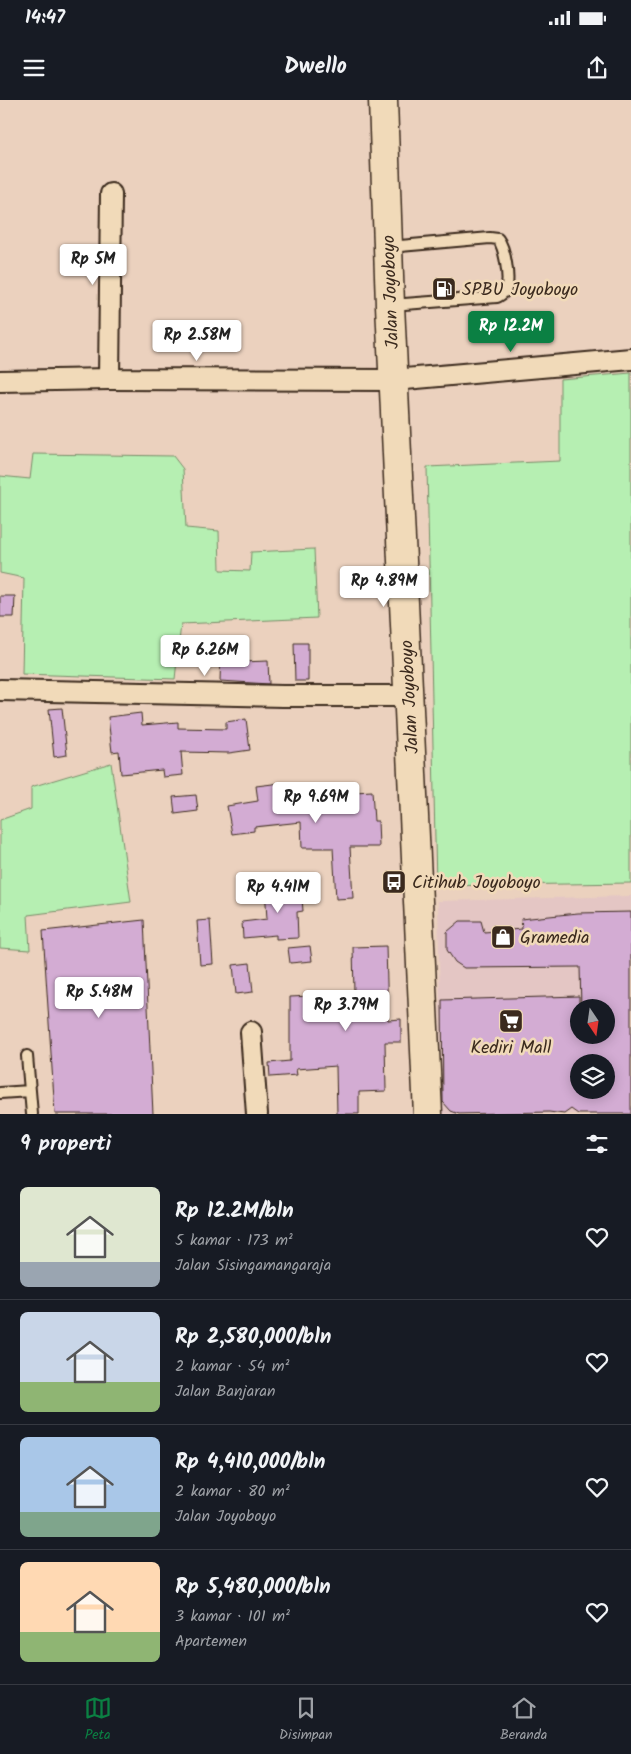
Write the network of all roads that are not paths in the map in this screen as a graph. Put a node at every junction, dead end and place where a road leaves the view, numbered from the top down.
1 (383, 100) edge
2 (111, 194) dead end
3 (388, 247) junction
4 (390, 305) junction
5 (631, 359) edge
6 (109, 379) junction
7 (394, 380) junction
8 (0, 381) edge
9 (0, 690) edge
10 (409, 696) junction
11 (251, 1032) dead end
12 (27, 1056) dead end
13 (30, 1091) junction
14 (0, 1093) edge
15 (32, 1114) edge
16 (258, 1114) edge
17 (428, 1114) edge

1 - 3 main road, Jalan Joyoboyo
2 - 6 street
3 - 4 main road, Jalan Joyoboyo
3 - 4 lane
4 - 7 main road, Jalan Joyoboyo
5 - 7 street
6 - 7 street
6 - 8 street
7 - 10 main road, Jalan Joyoboyo
9 - 10 street
10 - 17 main road, Jalan Joyoboyo
11 - 16 street
12 - 13 lane
13 - 14 lane
13 - 15 lane

